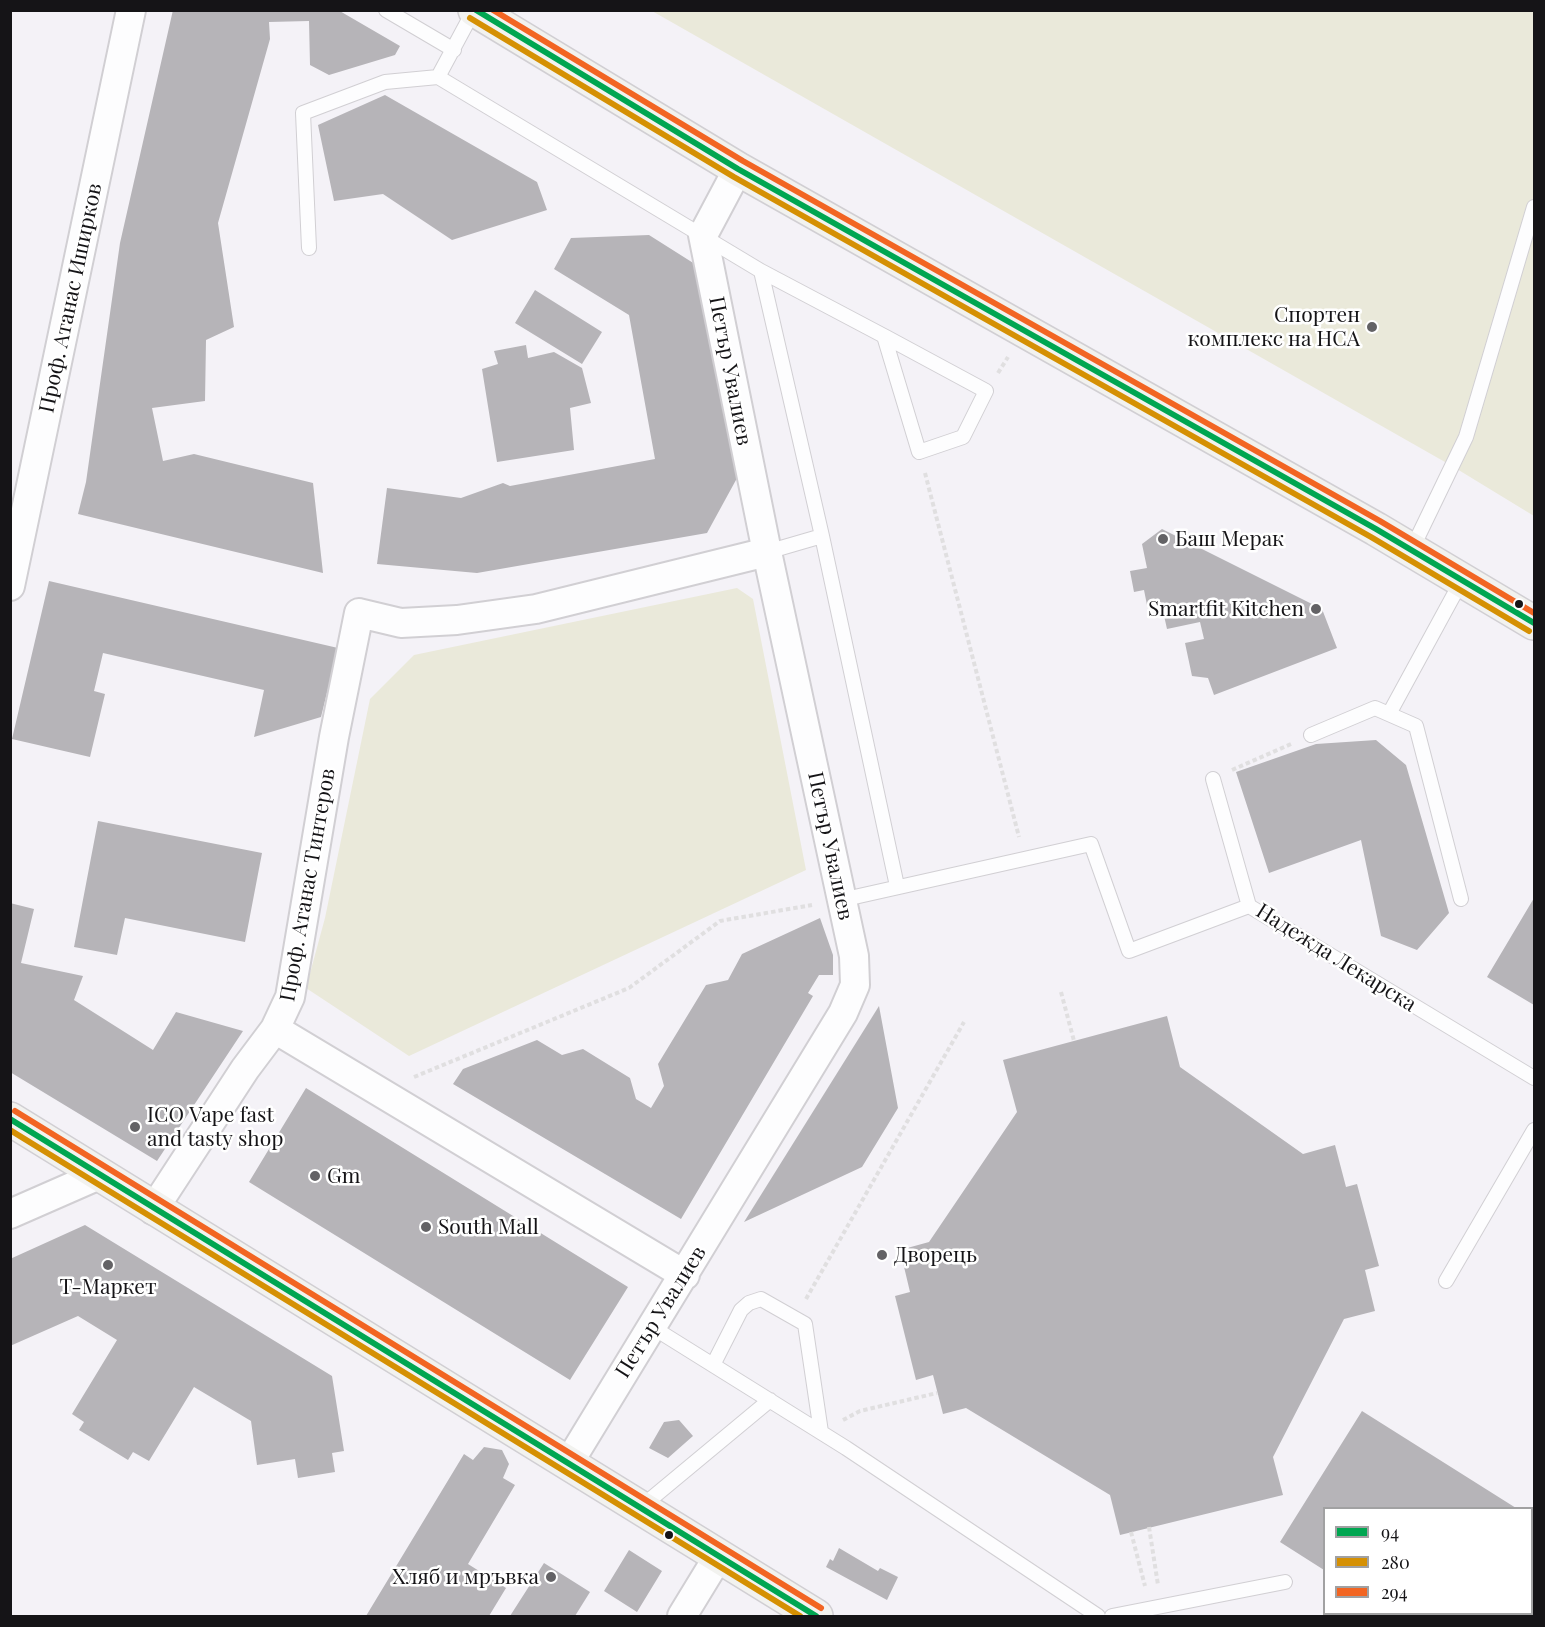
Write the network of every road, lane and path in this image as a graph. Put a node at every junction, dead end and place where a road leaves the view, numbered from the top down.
1 (131, 10) edge
2 (386, 10) edge
3 (474, 10) edge
4 (454, 50) junction
5 (438, 77) junction
6 (738, 169) junction
7 (1534, 207) edge
8 (703, 235) junction
9 (309, 248) dead end
10 (761, 271) junction
11 (1025, 331) junction
12 (884, 336) junction
13 (986, 391) junction
14 (919, 452) junction
15 (822, 536) junction
16 (1411, 551) junction
17 (767, 552) junction
18 (1462, 580) junction
19 (10, 586) edge
20 (1534, 623) edge
21 (1389, 714) junction
22 (1311, 735) joint
23 (1213, 779) joint
24 (1025, 858) junction
25 (897, 886) junction
26 (1461, 898) dead end
27 (841, 900) junction
28 (1249, 906) junction
29 (1061, 992) dead end
30 (964, 1022) dead end
31 (275, 1029) junction
32 (1074, 1041) dead end
33 (1534, 1078) edge
34 (377, 1092) junction
35 (10, 1119) edge
36 (1534, 1130) edge
37 (99, 1175) junction
38 (153, 1210) junction
39 (10, 1214) edge
40 (684, 1275) junction
41 (1446, 1281) dead end
42 (795, 1318) junction
43 (652, 1327) junction
44 (713, 1365) junction
45 (938, 1393) dead end
46 (770, 1400) junction
47 (860, 1411) dead end
48 (821, 1432) junction
49 (568, 1464) junction
50 (640, 1508) junction
51 (1149, 1527) dead end
52 (1131, 1532) dead end
53 (718, 1557) junction
54 (1285, 1582) dead end
55 (1146, 1589) dead end
56 (1162, 1606) junction
57 (682, 1617) edge
58 (816, 1617) edge
59 (1098, 1617) edge
60 (1112, 1617) edge

1 - 19 street, Проф. Атанас Иширков
2 - 4 lane
3 - 4 lane
3 - 6 street
4 - 5 lane
5 - 8 lane
5 - 9 lane
6 - 8 street
6 - 11 street
7 - 16 lane
8 - 10 lane
8 - 17 street, Петър Увалиев
10 - 12 lane
10 - 15 lane
11 - 13 path
11 - 16 street
12 - 13 lane
12 - 14 lane
13 - 14 lane
14 - 24 path
15 - 17 lane
15 - 25 lane
16 - 18 street
17 - 27 street, Петър Увалиев
17 - 31 street, Проф. Атанас Тинтеров
18 - 20 street
18 - 21 lane
21 - 22 lane
21 - 26 lane
22 - 23 path
23 - 28 lane, Надежда Лекарска
24 - 25 lane
24 - 28 lane
25 - 27 lane
27 - 34 path
27 - 40 street, Петър Увалиев
28 - 33 lane, Надежда Лекарска
29 - 32 path
30 - 42 path
31 - 34 street
31 - 38 street, Проф. Атанас Тинтеров
34 - 40 street
35 - 37 street
36 - 41 lane
37 - 38 street
37 - 39 street
38 - 49 street
40 - 43 street, Петър Увалиев
42 - 44 lane
42 - 48 lane
43 - 44 lane
43 - 49 street, Петър Увалиев
44 - 46 lane
45 - 47 path
46 - 48 lane
46 - 50 lane
48 - 59 lane
49 - 50 street
50 - 53 street
51 - 56 path
52 - 55 path
53 - 57 street
53 - 58 street
54 - 56 lane
56 - 60 lane

